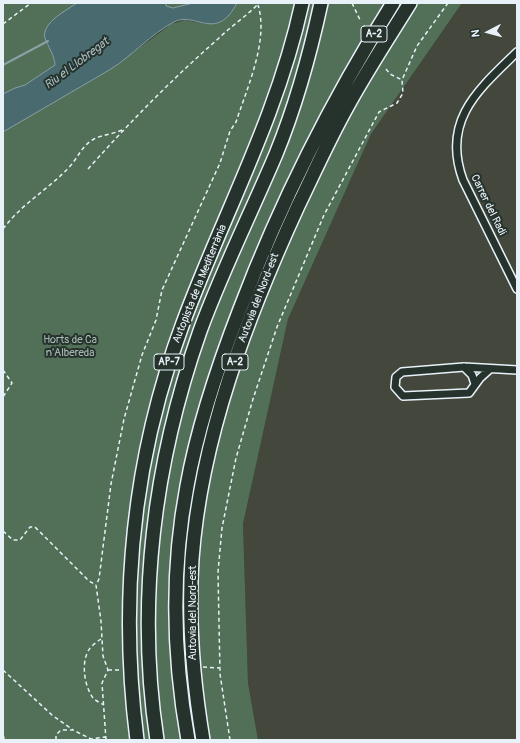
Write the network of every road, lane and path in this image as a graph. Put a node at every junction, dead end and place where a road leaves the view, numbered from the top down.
1 (30, 3) edge
2 (260, 3) edge
3 (302, 3) edge
4 (321, 3) edge
5 (352, 3) edge
6 (393, 3) edge
7 (410, 3) edge
8 (448, 3) edge
9 (361, 22) dead end
10 (3, 24) edge
11 (517, 52) edge
12 (386, 69) dead end
13 (402, 80) junction
14 (124, 129) junction
15 (88, 169) dead end
16 (3, 229) edge
17 (517, 289) edge
18 (464, 367) junction
19 (490, 369) junction
20 (3, 370) edge
21 (517, 370) edge
22 (475, 384) junction
23 (3, 397) edge
24 (3, 532) edge
25 (96, 585) dead end
26 (101, 639) dead end
27 (203, 667) dead end
28 (220, 668) junction
29 (3, 670) edge
30 (108, 670) dead end
31 (119, 670) dead end
32 (104, 705) dead end
33 (3, 729) edge
34 (73, 730) junction
35 (106, 737) dead end
36 (4, 740) edge
37 (56, 740) edge
38 (137, 740) edge
39 (157, 740) edge
40 (188, 740) edge
41 (203, 740) edge
42 (230, 740) edge

1 - 10 path
2 - 14 path
3 - 38 highway, Autopista de la Mediterrània / AP-7
4 - 39 highway, Autopista de la Mediterrània / AP-7
5 - 9 path
6 - 40 highway, Autovia del Nord-est / A-2
7 - 41 highway, Autovia del Nord-est / A-2
8 - 13 path
11 - 17 street, Carrer del Radi
12 - 13 path
13 - 28 path
14 - 15 path
14 - 16 path
18 - 19 street
18 - 22 street
18 - 22 street
19 - 21 street
19 - 22 street
20 - 23 path
24 - 25 path
26 - 32 path
27 - 28 path
28 - 42 path
29 - 34 path
30 - 31 path
33 - 36 path
34 - 35 path
34 - 37 path

